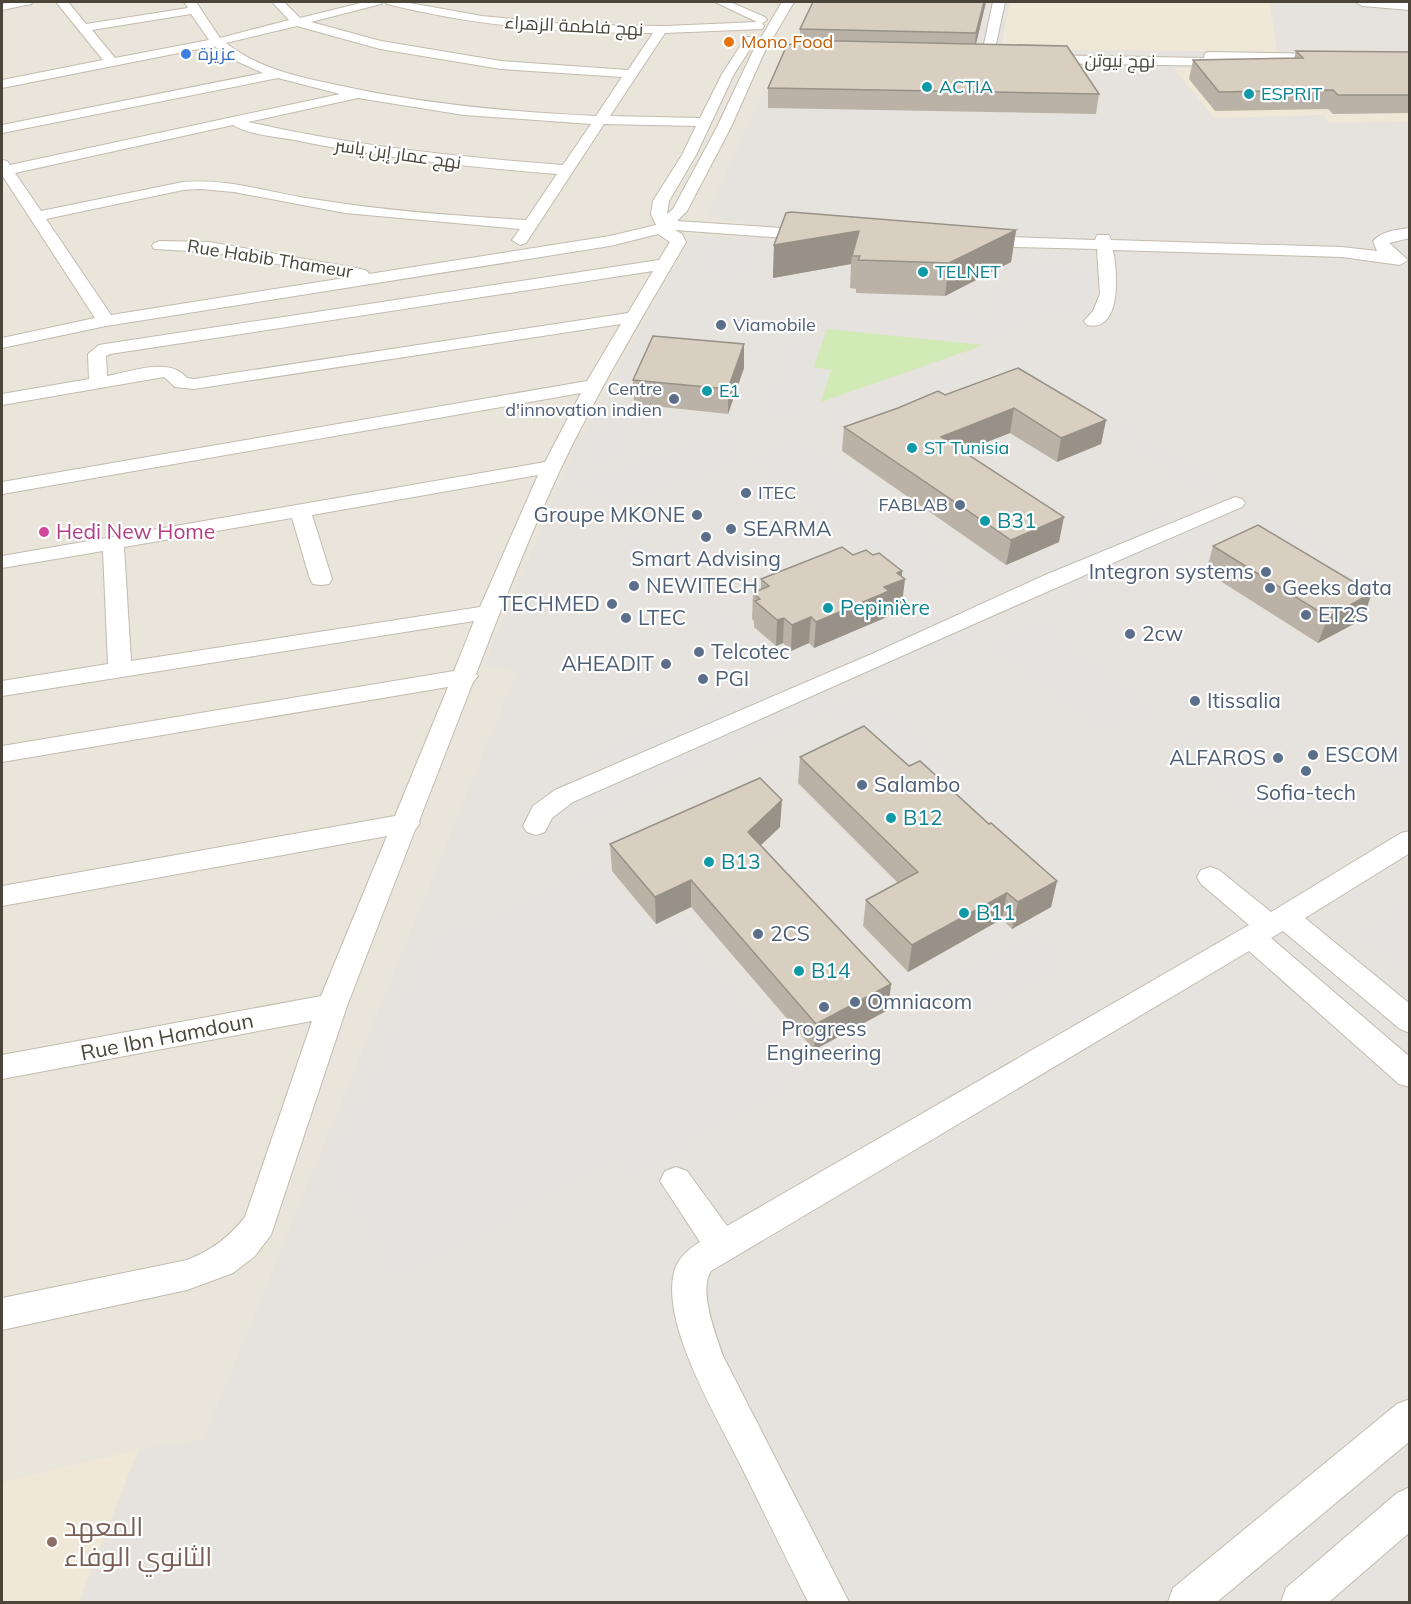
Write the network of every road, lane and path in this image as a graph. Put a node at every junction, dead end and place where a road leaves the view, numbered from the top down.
1 (27, 2) edge
2 (62, 2) edge
3 (278, 2) edge
4 (377, 2) edge
5 (391, 2) edge
6 (721, 2) edge
7 (772, 2) edge
8 (788, 2) edge
9 (999, 2) edge
10 (1362, 2) edge
11 (193, 6) edge
12 (2, 7) edge
13 (1410, 7) edge
14 (297, 22) junction
15 (760, 23) junction
16 (82, 28) junction
17 (660, 31) junction
18 (217, 42) junction
19 (758, 50) junction
20 (987, 55) edge
21 (1033, 56) edge
22 (1340, 61) edge
23 (112, 63) junction
24 (2, 73) edge
25 (277, 74) junction
26 (631, 74) junction
27 (7, 83) edge
28 (357, 94) junction
29 (599, 121) junction
30 (232, 122) junction
31 (703, 122) junction
32 (2, 129) edge
33 (3, 168) edge
34 (567, 170) junction
35 (38, 216) junction
36 (529, 225) junction
37 (662, 227) junction
38 (828, 232) edge
39 (1410, 233) edge
40 (963, 237) edge
41 (1104, 241) junction
42 (1381, 241) junction
43 (160, 246) dead end
44 (510, 256) junction
45 (1402, 261) edge
46 (664, 264) junction
47 (379, 277) junction
48 (634, 317) junction
49 (106, 321) junction
50 (1093, 321) dead end
51 (2, 343) edge
52 (98, 382) junction
53 (594, 385) junction
54 (2, 399) edge
55 (552, 467) junction
56 (2, 488) edge
57 (1235, 503) dead end
58 (300, 510) junction
59 (113, 543) junction
60 (2, 562) edge
61 (321, 579) dead end
62 (489, 612) junction
63 (120, 671) junction
64 (466, 676) junction
65 (2, 688) edge
66 (2, 754) edge
67 (406, 823) junction
68 (536, 826) dead end
69 (1410, 840) edge
70 (1210, 878) dead end
71 (2, 896) edge
72 (1268, 926) junction
73 (332, 1006) junction
74 (1410, 1021) edge
75 (2, 1068) edge
76 (1410, 1075) edge
77 (676, 1181) dead end
78 (721, 1245) junction
79 (2, 1314) edge
80 (1410, 1417) edge
81 (1410, 1506) edge
82 (829, 1602) edge
83 (1187, 1602) edge
84 (1299, 1602) edge

1 - 12 street
2 - 16 street
3 - 14 street
4 - 14 street
5 - 17 street, نهج فاطمة الزهراء
6 - 15 street
7 - 15 street
8 - 19 street
9 - 20 street
10 - 13 street
11 - 16 street
11 - 18 street
14 - 18 street
14 - 26 street
15 - 17 street, نهج فاطمة الزهراء
15 - 19 street
16 - 23 street
17 - 26 street
18 - 23 street
18 - 25 street
19 - 31 street
19 - 37 street
21 - 22 street, نهج نيوتن
23 - 27 street
24 - 27 street
25 - 28 street
25 - 32 street
26 - 29 street
28 - 29 street
28 - 30 street
29 - 31 street
29 - 34 street
30 - 33 street
30 - 34 street, نهج عمار إبن ياسر
31 - 37 street
33 - 35 street
34 - 36 street
35 - 36 street
35 - 49 street
36 - 44 street
37 - 38 street
37 - 44 street
37 - 46 street
39 - 42 street
40 - 41 street
41 - 42 street
41 - 45 street
41 - 50 street
42 - 45 street
43 - 47 street, Rue Habib Thameur
44 - 47 street
46 - 48 street
46 - 52 street
47 - 49 street
48 - 52 street
48 - 53 street
49 - 51 street
52 - 54 street
53 - 55 street
53 - 56 street
55 - 58 street
55 - 62 street
57 - 68 street
58 - 59 street
58 - 61 street
59 - 60 street
59 - 63 street
62 - 63 street
62 - 64 street
63 - 65 street
64 - 66 street
64 - 67 street
67 - 71 street
67 - 73 street
69 - 72 street
70 - 72 street
72 - 74 street
72 - 76 street
72 - 78 street
73 - 75 street, Rue Ibn Hamdoun
73 - 79 street
77 - 78 street
78 - 82 street
80 - 83 street
81 - 84 street

